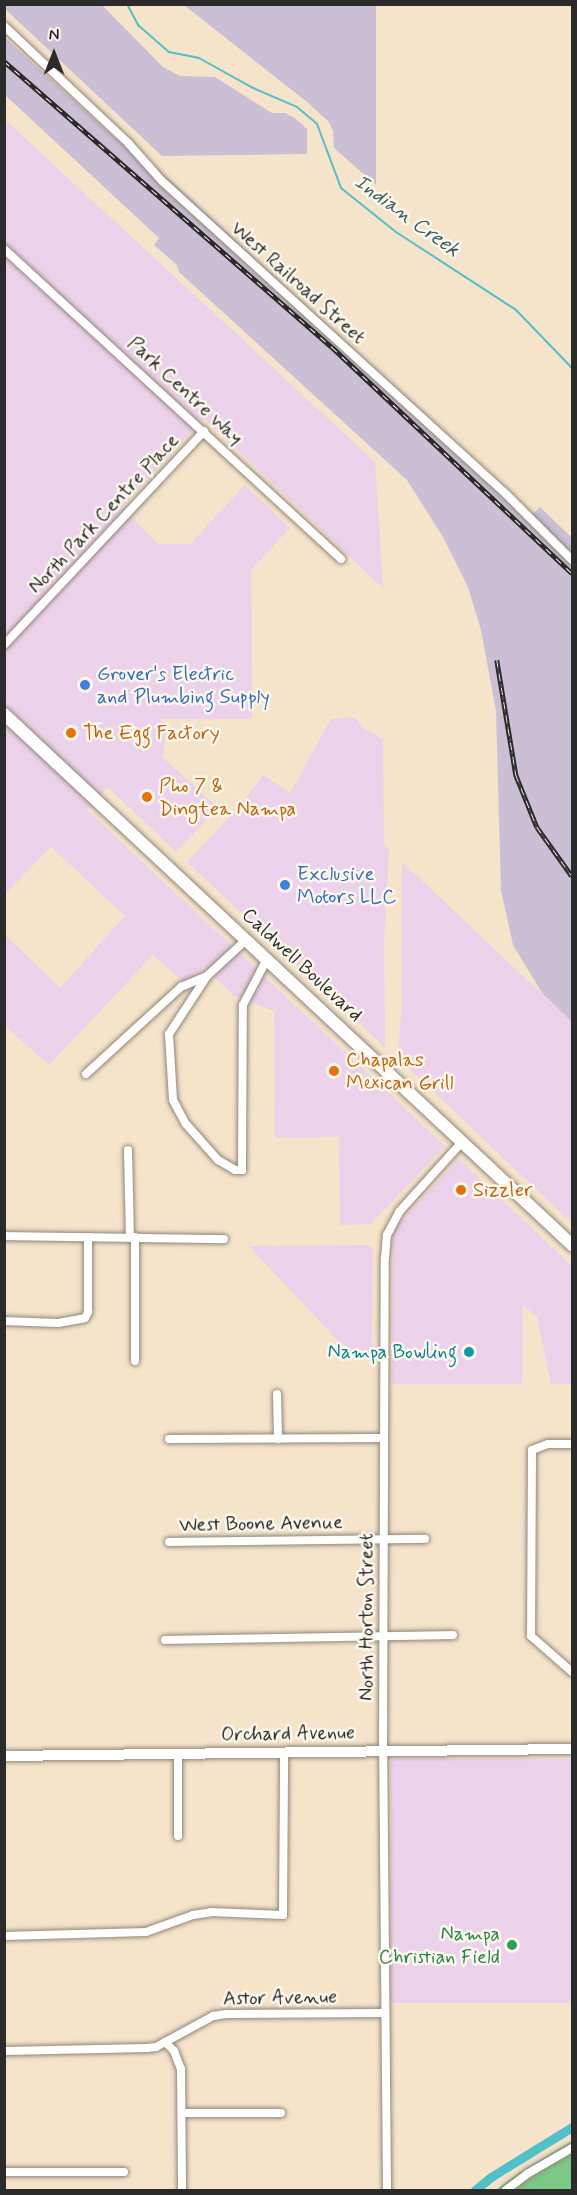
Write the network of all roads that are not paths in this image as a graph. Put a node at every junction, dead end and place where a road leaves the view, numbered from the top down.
1 (4, 26) edge
2 (4, 249) edge
3 (204, 431) junction
4 (341, 560) dead end
5 (573, 560) edge
6 (4, 645) edge
7 (4, 714) edge
8 (246, 940) junction
9 (267, 959) junction
10 (207, 976) junction
11 (86, 1074) dead end
12 (462, 1142) junction
13 (128, 1150) dead end
14 (4, 1236) edge
15 (88, 1237) junction
16 (132, 1237) junction
17 (224, 1239) dead end
18 (573, 1245) edge
19 (4, 1321) edge
20 (135, 1361) dead end
21 (277, 1394) dead end
22 (383, 1438) junction
23 (169, 1439) dead end
24 (279, 1439) junction
25 (573, 1444) edge
26 (383, 1539) junction
27 (425, 1539) dead end
28 (169, 1542) dead end
29 (453, 1635) dead end
30 (383, 1637) junction
31 (165, 1640) dead end
32 (573, 1672) edge
33 (573, 1749) edge
34 (383, 1751) junction
35 (284, 1752) junction
36 (178, 1753) junction
37 (4, 1756) edge
38 (178, 1836) dead end
39 (4, 1936) edge
40 (385, 2013) junction
41 (165, 2042) junction
42 (4, 2051) edge
43 (182, 2113) junction
44 (281, 2113) dead end
45 (573, 2148) edge
46 (4, 2172) edge
47 (124, 2172) dead end
48 (182, 2190) edge
49 (387, 2190) edge
50 (506, 2190) edge

1 - 5 street, West Railroad Street
2 - 3 street, Park Centre Way
3 - 4 street, Park Centre Way
3 - 6 street, North Park Centre Place
7 - 8 main road, Caldwell Boulevard
8 - 9 main road, Caldwell Boulevard
8 - 10 street
9 - 10 street
9 - 12 main road, Caldwell Boulevard
10 - 11 street
12 - 18 main road, Caldwell Boulevard
12 - 22 street, North Horton Street
13 - 16 street
14 - 15 street
15 - 16 street
15 - 19 street
16 - 17 street
16 - 20 street
21 - 24 street
22 - 24 street
22 - 26 street, North Horton Street
23 - 24 street
25 - 32 street
26 - 27 street, West Boone Avenue
26 - 28 street, West Boone Avenue
26 - 30 street, North Horton Street
29 - 30 street
30 - 31 street
30 - 34 street, North Horton Street
33 - 34 street, Orchard Avenue
34 - 35 street, Orchard Avenue
34 - 40 street, North Horton Street
35 - 36 street, Orchard Avenue
35 - 39 street
36 - 37 street, Orchard Avenue
36 - 38 street
40 - 41 street, Astor Avenue
40 - 49 street, North Horton Street
41 - 42 street, Astor Avenue
41 - 43 street
43 - 44 street
43 - 48 street
45 - 50 street
46 - 47 street

